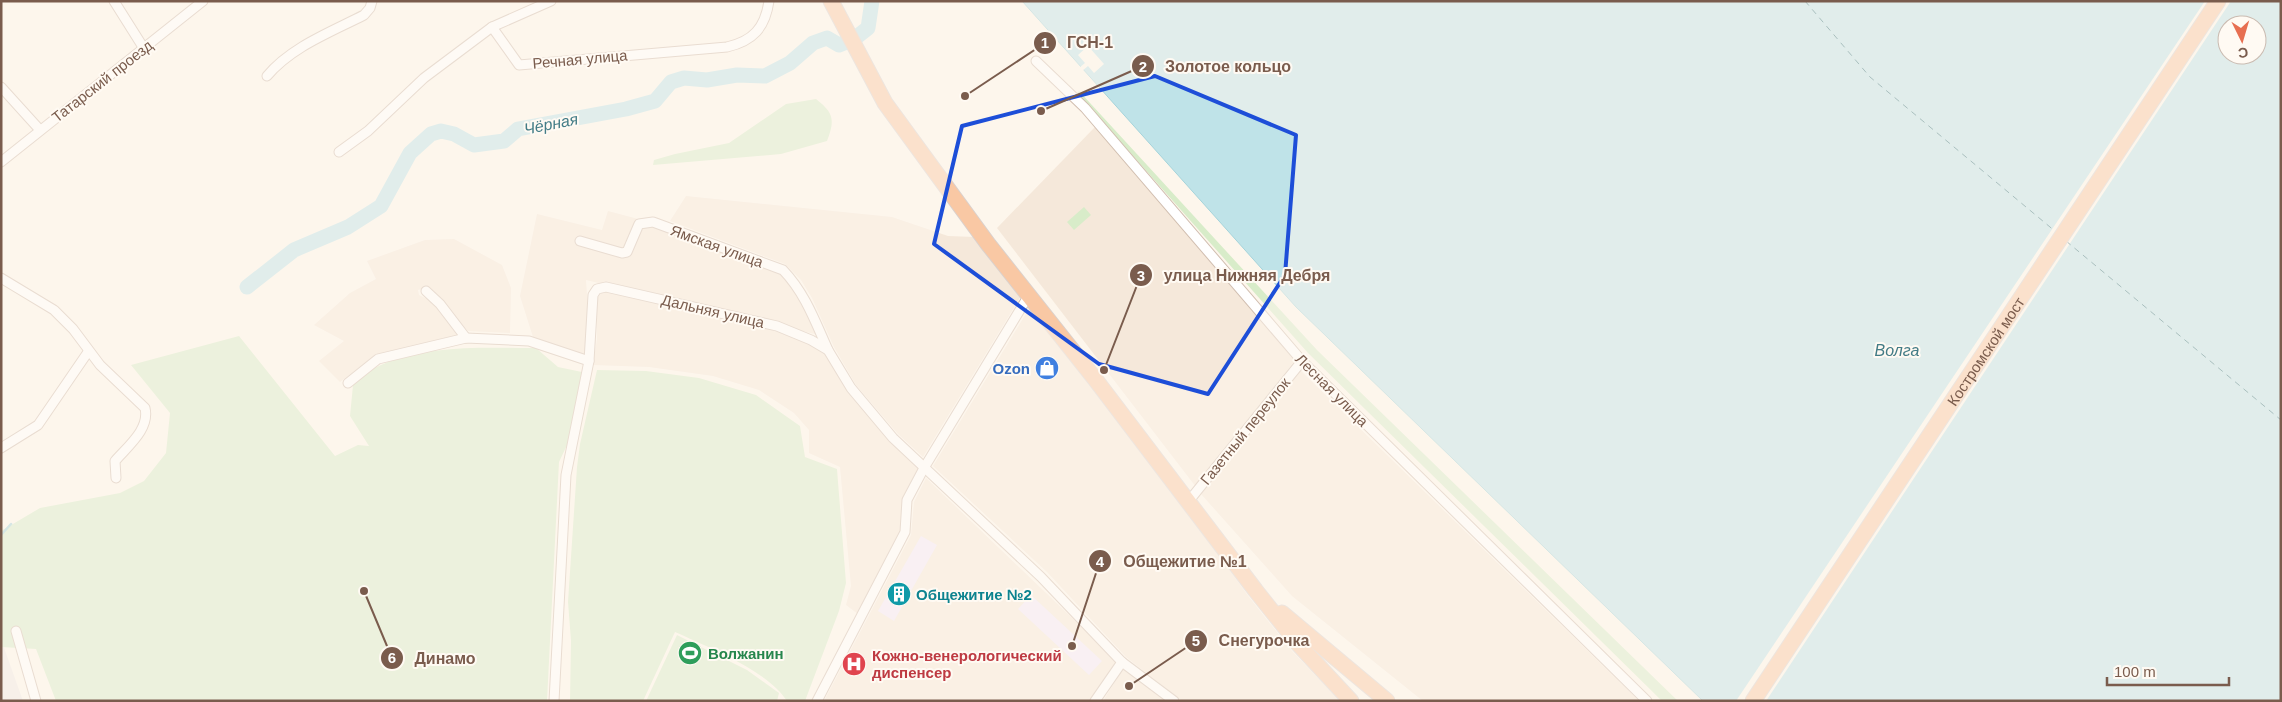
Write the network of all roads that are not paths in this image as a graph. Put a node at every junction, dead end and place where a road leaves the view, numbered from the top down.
1 (114, 1) edge
2 (203, 1) edge
3 (372, 1) edge
4 (550, 1) edge
5 (769, 1) edge
6 (831, 1) edge
7 (2218, 1) edge
8 (492, 28) junction
9 (143, 48) junction
10 (1036, 61) dead end
11 (267, 76) dead end
12 (1, 87) edge
13 (40, 130) junction
14 (339, 152) dead end
15 (1, 162) edge
16 (580, 241) dead end
17 (1, 278) edge
18 (426, 291) dead end
19 (1029, 295) junction
20 (466, 338) junction
21 (828, 350) junction
22 (88, 352) junction
23 (589, 361) junction
24 (1302, 361) junction
25 (348, 383) dead end
26 (1, 448) edge
27 (924, 468) junction
28 (116, 478) dead end
29 (1188, 502) junction
30 (1256, 591) junction
31 (16, 632) dead end
32 (1122, 662) junction
33 (36, 701) edge
34 (554, 701) edge
35 (817, 701) edge
36 (1095, 701) edge
37 (1174, 701) edge
38 (1351, 701) edge
39 (1387, 701) edge
40 (1647, 701) edge
41 (1753, 701) edge

1 - 9 street
2 - 9 street, Татарский проезд
3 - 11 street
4 - 8 street
5 - 8 street, Речная улица
6 - 19 highway
7 - 41 highway, Костромской мост
8 - 14 street
9 - 13 street, Татарский проезд
10 - 24 street, Лесная улица
12 - 13 street
13 - 15 street, Татарский проезд
16 - 21 street, Ямская улица
17 - 22 street
18 - 20 street
19 - 27 street
19 - 29 highway
20 - 23 street
20 - 25 street
21 - 23 street, Дальняя улица
21 - 27 street
22 - 26 street
22 - 28 street
23 - 34 street, Дальняя улица
24 - 29 street, Газетный переулок
24 - 40 street, Лесная улица
27 - 32 street
27 - 35 street
29 - 30 highway
30 - 38 highway
30 - 39 highway
31 - 33 street
32 - 36 street
32 - 37 street

